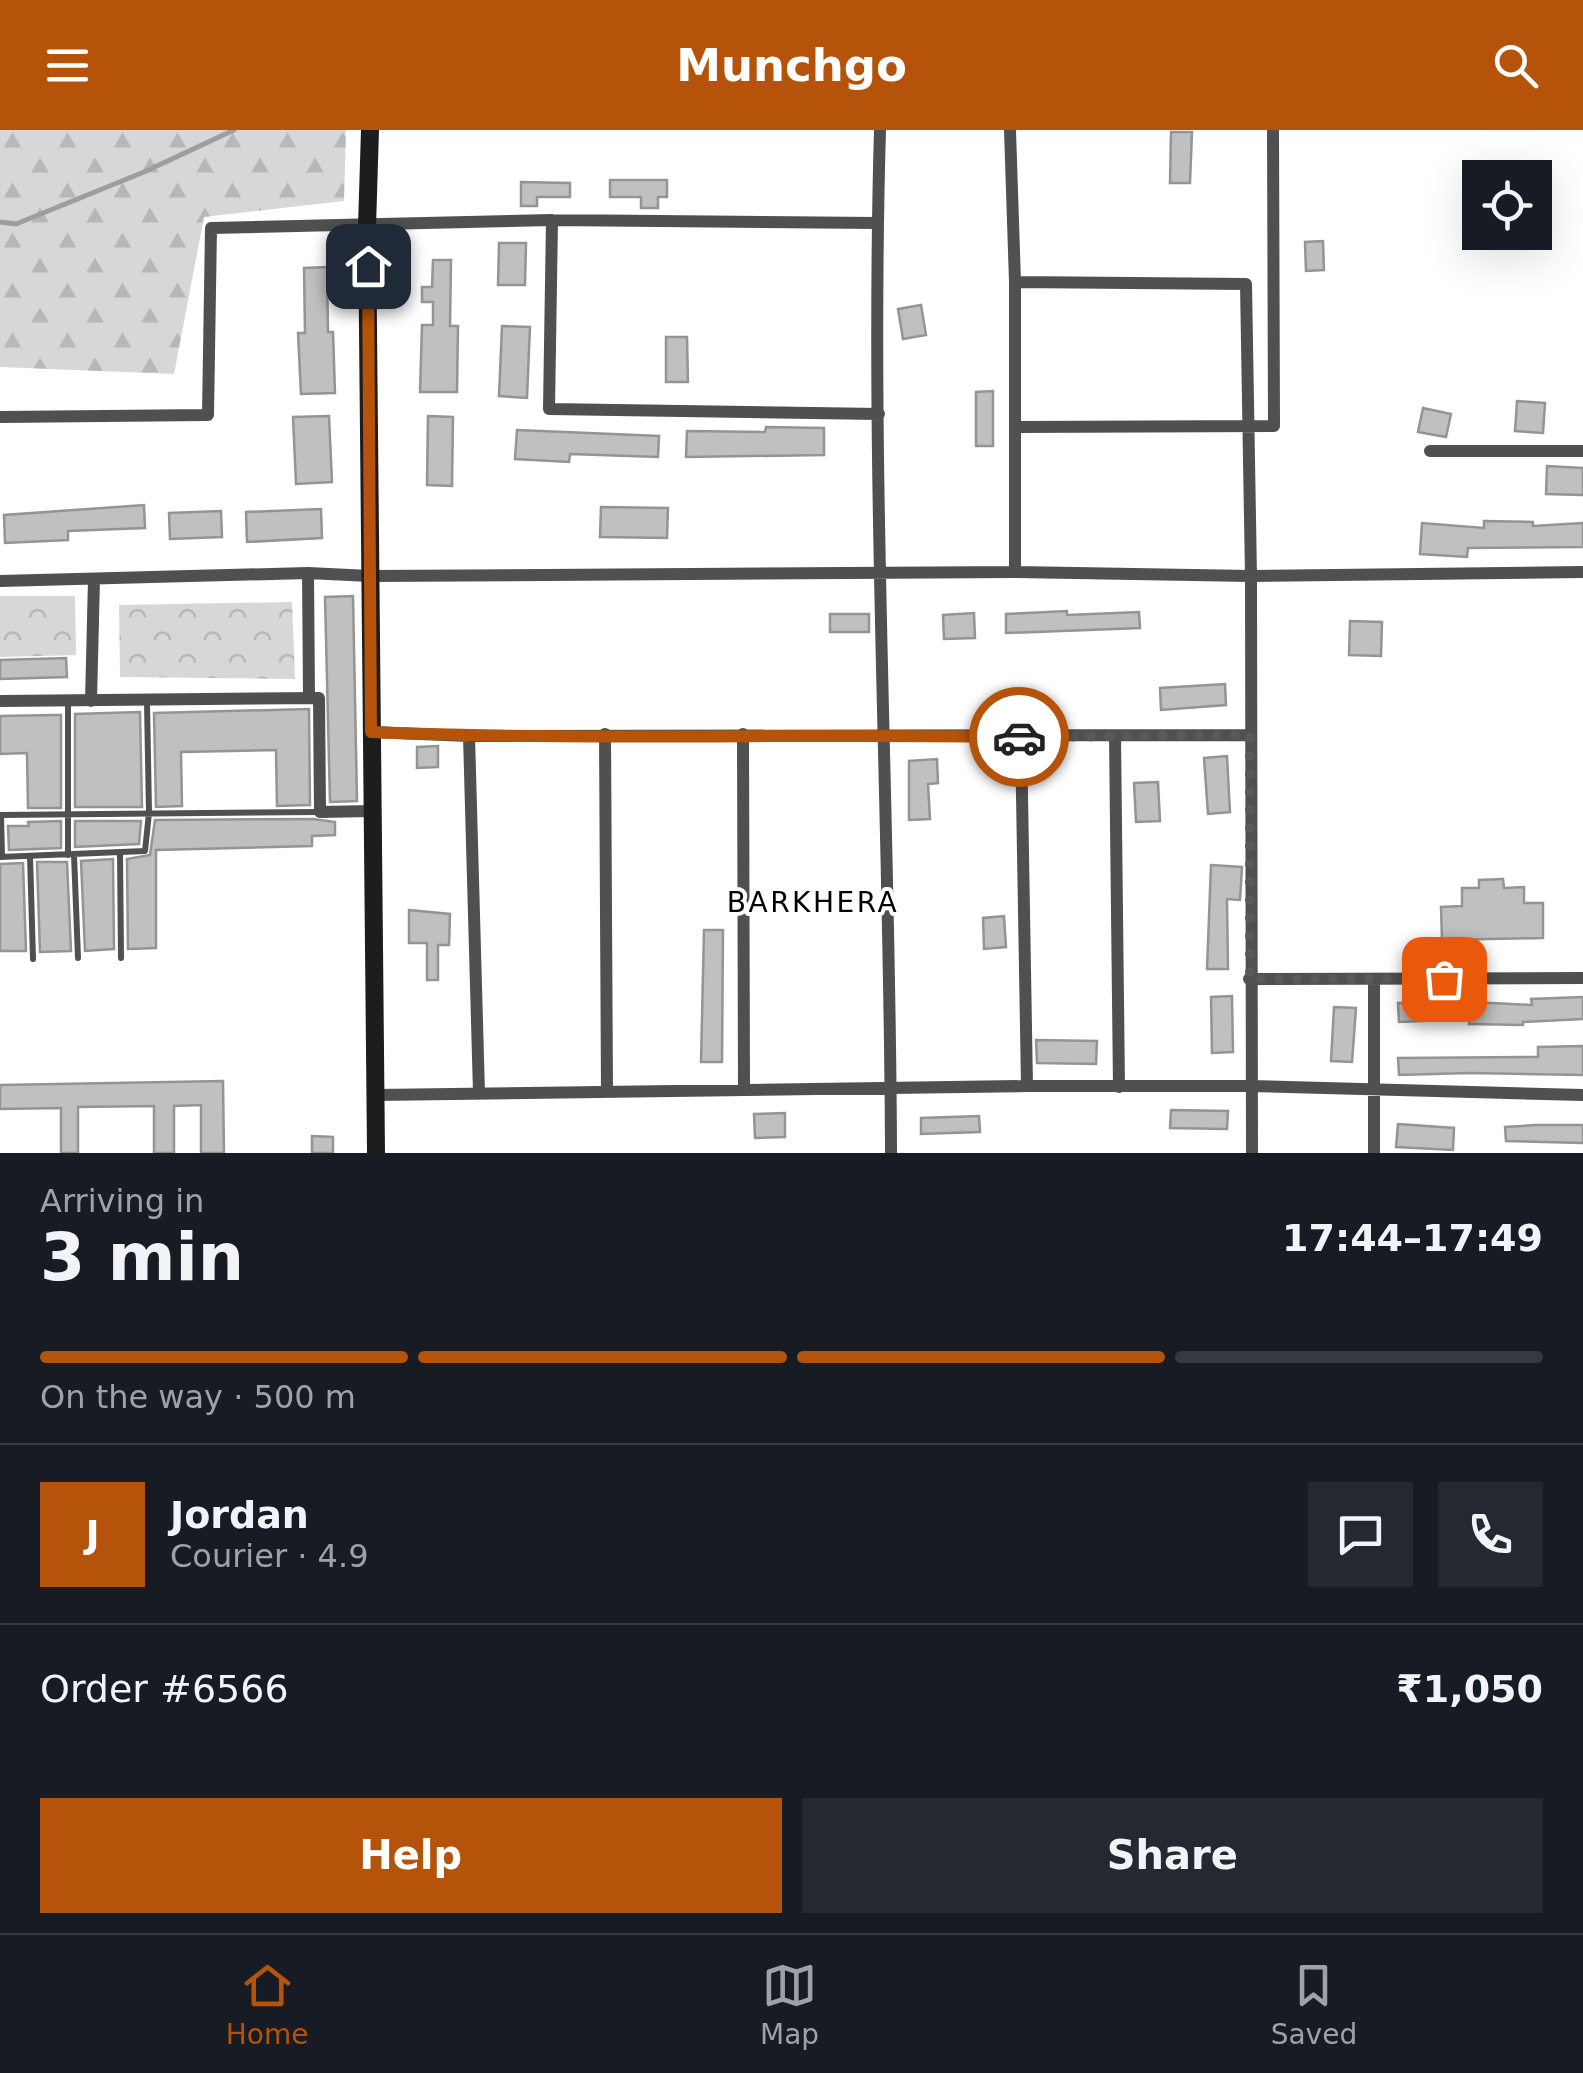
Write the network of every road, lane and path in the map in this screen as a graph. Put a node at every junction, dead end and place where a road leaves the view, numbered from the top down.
1 (370, 130) edge
2 (880, 130) edge
3 (1010, 130) edge
4 (1273, 130) edge
5 (552, 220) junction
6 (877, 223) junction
7 (368, 227) junction
8 (1015, 282) junction
9 (879, 414) junction
10 (0, 416) edge
11 (1247, 426) junction
12 (1016, 427) junction
13 (1583, 450) edge
14 (1430, 452) dead end
15 (1015, 572) junction
16 (1583, 572) edge
17 (308, 573) junction
18 (881, 573) junction
19 (370, 576) junction
20 (1251, 576) junction
21 (94, 578) junction
22 (0, 580) edge
23 (310, 697) junction
24 (0, 701) edge
25 (68, 701) junction
26 (91, 701) junction
27 (146, 701) junction
28 (371, 732) junction
29 (605, 734) junction
30 (743, 734) junction
31 (883, 735) junction
32 (1250, 735) junction
33 (469, 736) junction
34 (1114, 736) junction
35 (1021, 738) junction
36 (371, 811) junction
37 (320, 812) junction
38 (148, 813) junction
39 (67, 814) junction
40 (0, 815) edge
41 (120, 853) junction
42 (71, 855) junction
43 (30, 856) junction
44 (1, 857) edge
45 (78, 958) dead end
46 (121, 958) dead end
47 (33, 959) dead end
48 (1583, 978) edge
49 (1250, 979) junction
50 (1374, 979) junction
51 (1027, 1086) junction
52 (1250, 1086) junction
53 (1119, 1087) junction
54 (891, 1089) junction
55 (1374, 1089) junction
56 (607, 1090) junction
57 (744, 1090) junction
58 (478, 1092) junction
59 (376, 1095) junction
60 (1583, 1096) edge
61 (376, 1153) edge
62 (891, 1153) edge
63 (1252, 1153) edge
64 (1374, 1153) edge

1 - 7 main road
2 - 6 street
3 - 8 street
4 - 11 street
5 - 6 street
5 - 7 street
5 - 9 street
6 - 9 street
7 - 10 street
7 - 19 main road
8 - 11 street
8 - 12 street
9 - 18 street
11 - 12 street
11 - 20 street
12 - 15 street
13 - 14 street
15 - 18 street
15 - 20 street
16 - 20 street
17 - 19 street
17 - 21 street
17 - 23 street
18 - 19 street
18 - 31 street
19 - 28 main road
20 - 32 street
21 - 22 street
21 - 26 street
23 - 27 street
23 - 37 street
24 - 25 street
25 - 26 street
25 - 39 lane
26 - 27 street
27 - 38 lane
28 - 33 street
28 - 36 main road
29 - 30 street
29 - 33 street
29 - 56 street
30 - 31 street
30 - 57 street
31 - 35 street
31 - 54 street
32 - 34 street
32 - 49 street
33 - 58 street
34 - 35 street
34 - 53 street
35 - 51 street
36 - 37 street
36 - 59 main road
37 - 38 lane
38 - 39 lane
38 - 41 lane
39 - 40 lane
39 - 42 lane
40 - 44 lane
41 - 42 lane
41 - 46 lane
42 - 43 lane
42 - 45 lane
43 - 44 lane
43 - 47 lane
48 - 50 street
49 - 50 street
49 - 52 street
50 - 55 street
51 - 53 street
51 - 54 street
52 - 53 street
52 - 55 street
52 - 63 street
54 - 57 street
54 - 62 street
55 - 60 street
55 - 64 street
56 - 57 street
56 - 58 street
58 - 59 street
59 - 61 main road

